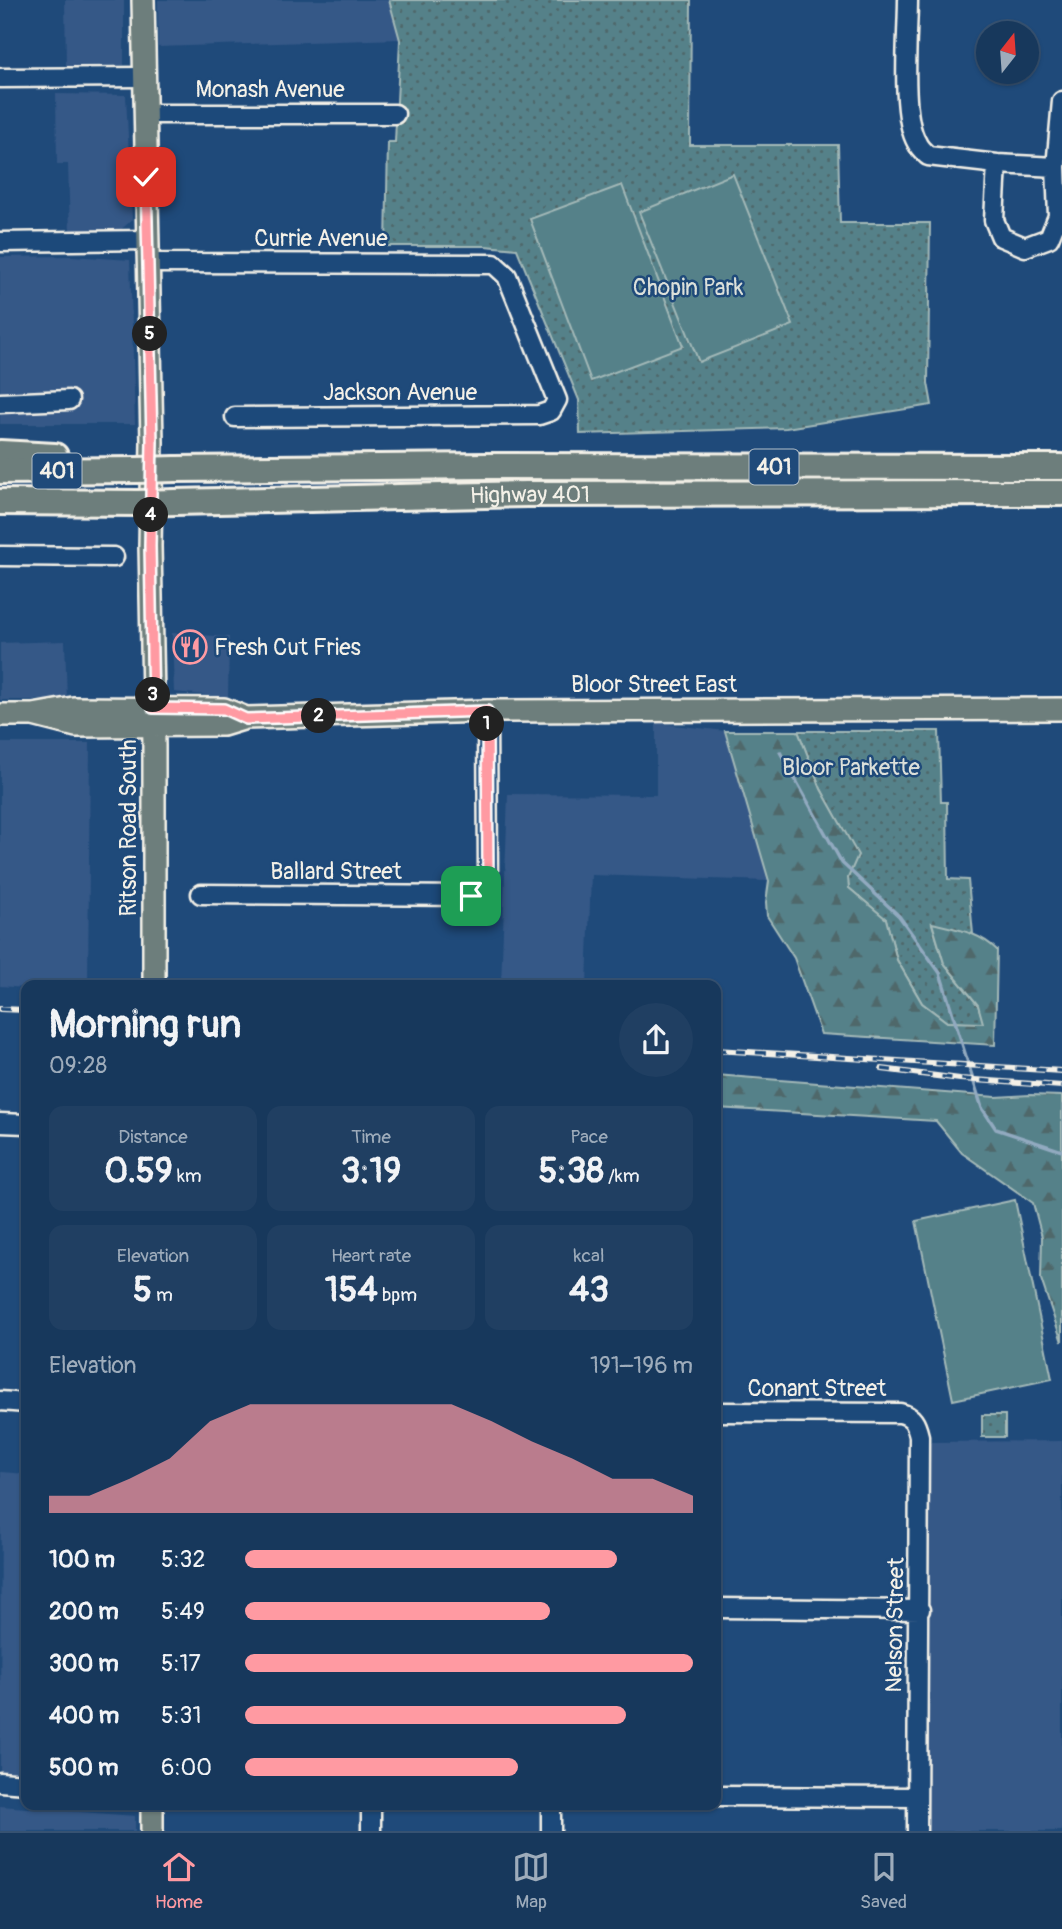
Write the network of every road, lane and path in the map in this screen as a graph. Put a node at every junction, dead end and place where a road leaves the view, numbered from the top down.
1 (143, 0) edge
2 (908, 0) edge
3 (144, 77) junction
4 (0, 78) edge
5 (1062, 101) edge
6 (145, 114) junction
7 (395, 114) dead end
8 (997, 164) junction
9 (1056, 167) junction
10 (148, 240) junction
11 (0, 242) edge
12 (148, 263) junction
13 (69, 400) dead end
14 (557, 400) joint
15 (0, 402) edge
16 (235, 417) dead end
17 (0, 453) edge
18 (1062, 467) edge
19 (126, 470) junction
20 (0, 471) edge
21 (1062, 493) edge
22 (0, 502) edge
23 (92, 504) junction
24 (0, 511) edge
25 (0, 556) edge
26 (114, 557) dead end
27 (1062, 709) edge
28 (487, 711) junction
29 (0, 715) edge
30 (154, 717) junction
31 (201, 894) dead end
32 (154, 979) edge
33 (0, 1122) edge
34 (21, 1124) edge
35 (0, 1401) edge
36 (21, 1403) edge
37 (721, 1412) edge
38 (915, 1421) joint
39 (721, 1608) edge
40 (920, 1610) junction
41 (0, 1782) edge
42 (21, 1784) edge
43 (721, 1796) edge
44 (918, 1797) junction
45 (152, 1810) edge
46 (371, 1810) edge
47 (551, 1810) edge
48 (152, 1831) edge
49 (371, 1831) edge
50 (551, 1831) edge
51 (917, 1831) edge

1 - 3 main road, Ritson Road South
2 - 8 street
3 - 4 street
3 - 6 main road, Ritson Road South
5 - 9 street
6 - 7 street, Monash Avenue
6 - 10 main road, Ritson Road South
8 - 9 street
8 - 9 street
10 - 11 street
10 - 12 main road, Ritson Road South
12 - 14 street, Currie Avenue
12 - 30 main road, Ritson Road South
13 - 15 street
14 - 16 street, Jackson Avenue
17 - 19 highway
18 - 19 highway, Highway 401 / 401, bridge
19 - 20 highway, Highway 401 / 401
21 - 23 highway, Highway 401 / 401, bridge
22 - 23 highway, Highway 401 / 401
23 - 24 highway
25 - 26 street
27 - 28 main road, Bloor Street East
28 - 30 main road, Bloor Street East
28 - 31 street, Ballard Street
29 - 30 main road, Bloor Street East
30 - 32 main road, Ritson Road South
33 - 34 street
35 - 36 street
37 - 38 street, Conant Street
38 - 40 street, Nelson Street
39 - 40 street
40 - 44 street, Nelson Street
41 - 42 street
43 - 44 street
44 - 51 street, Nelson Street
45 - 48 main road
46 - 49 street
47 - 50 street

